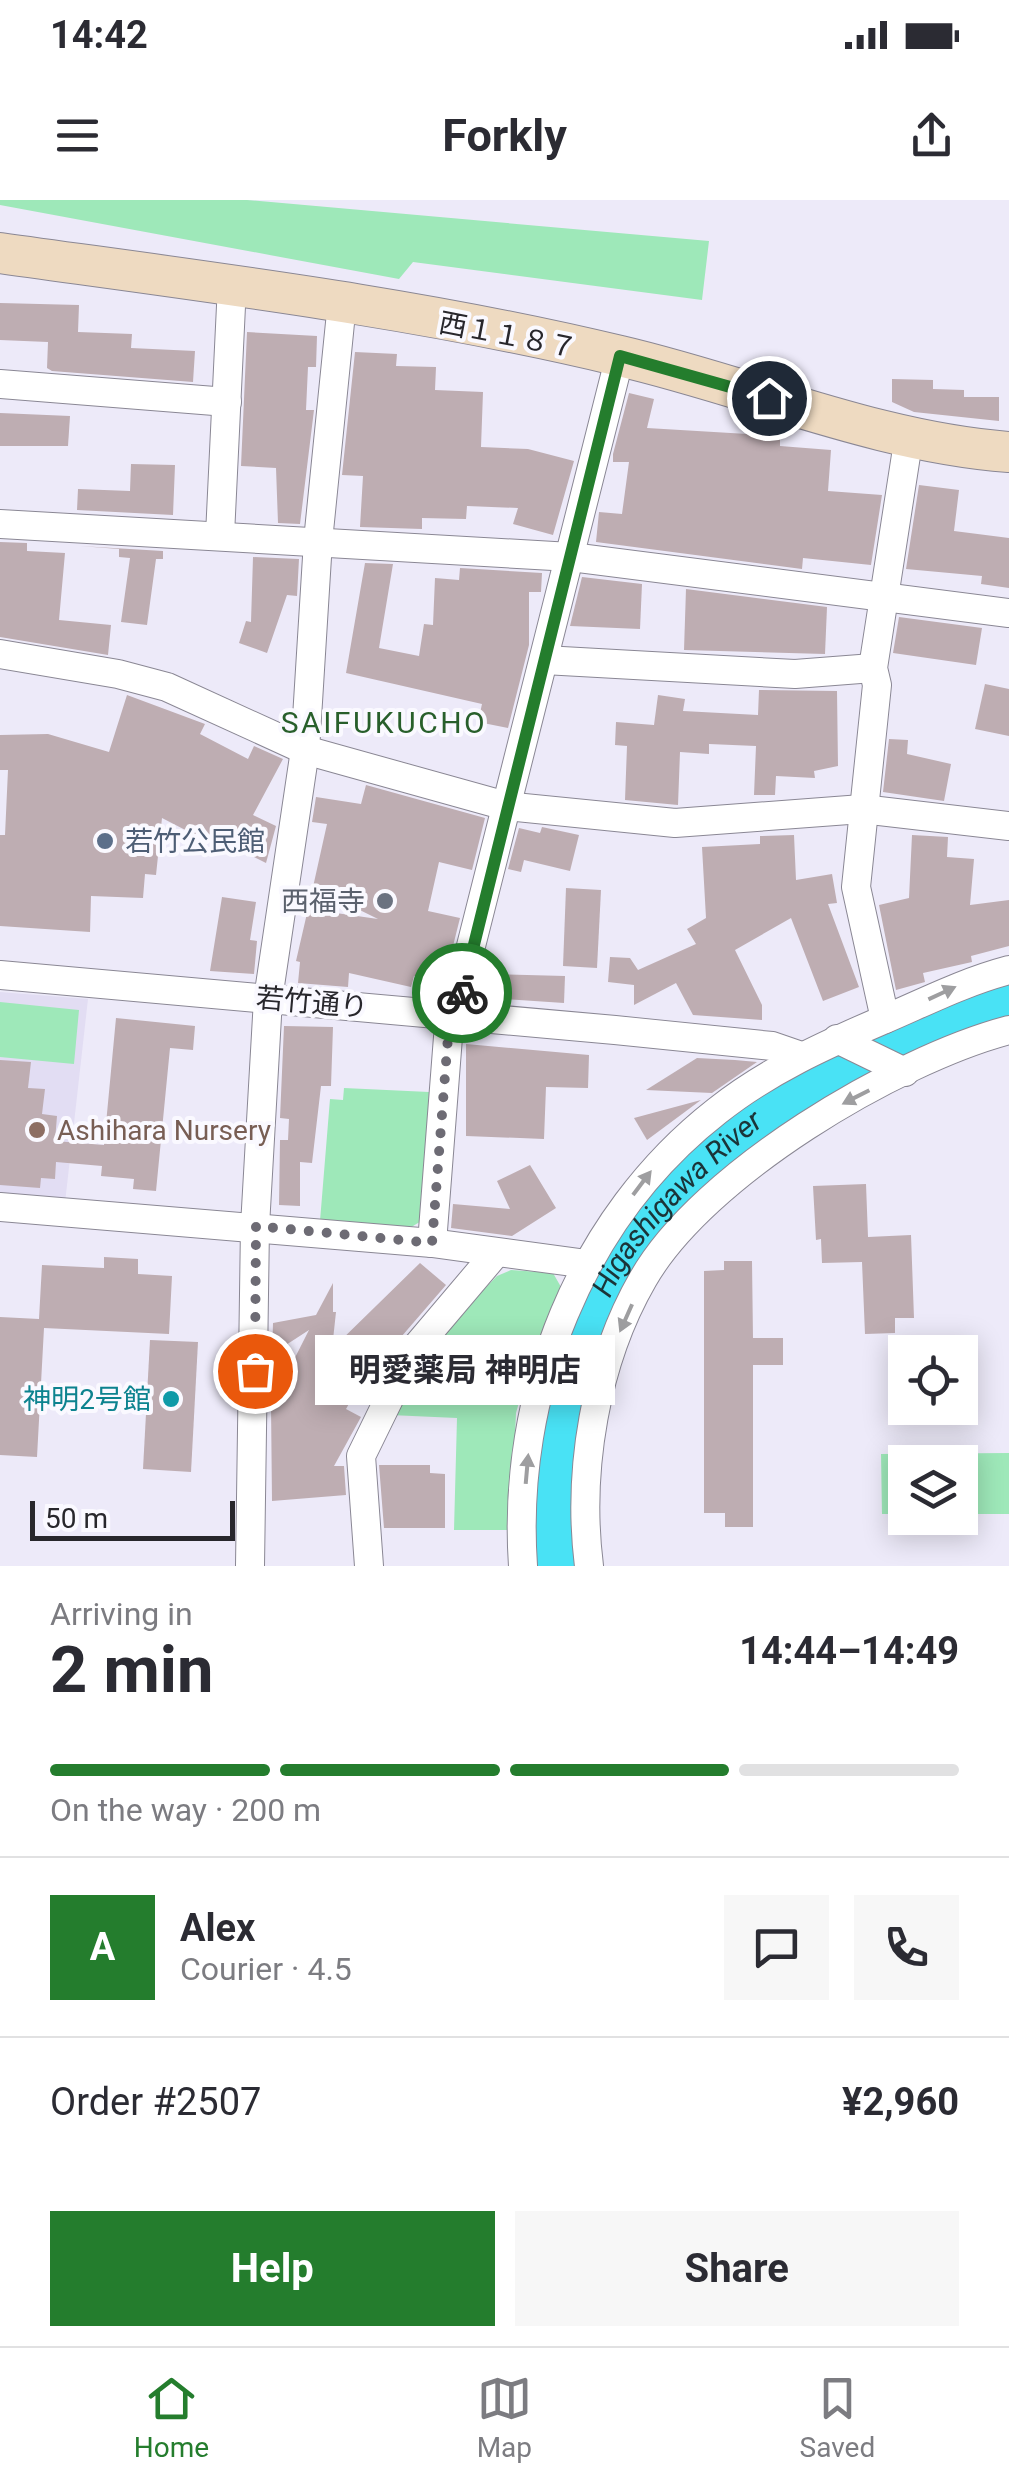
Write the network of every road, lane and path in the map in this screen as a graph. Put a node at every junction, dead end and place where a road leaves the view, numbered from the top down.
1 (0, 253) edge
2 (232, 285) junction
3 (342, 303) junction
4 (620, 356) junction
5 (0, 384) edge
6 (227, 402) junction
7 (908, 436) junction
8 (1009, 452) edge
9 (0, 524) edge
10 (220, 536) junction
11 (318, 541) junction
12 (570, 557) junction
13 (884, 597) junction
14 (1009, 612) edge
15 (0, 654) edge
16 (544, 660) junction
17 (873, 668) junction
18 (305, 750) junction
19 (506, 806) junction
20 (862, 809) junction
21 (1009, 826) edge
22 (1009, 970) edge
23 (0, 975) edge
24 (268, 998) junction
25 (456, 1014) junction
26 (885, 1019) junction
27 (1009, 1030) edge
28 (842, 1041) junction
29 (801, 1056) junction
30 (898, 1069) junction
31 (0, 1206) edge
32 (256, 1226) junction
33 (432, 1243) junction
34 (495, 1254) junction
35 (588, 1264) junction
36 (250, 1566) edge
37 (368, 1566) edge
38 (523, 1566) edge
39 (590, 1566) edge

1 - 2 street, 西１１８７
2 - 3 street, 西１１８７
2 - 6 street
3 - 4 street, 西１１８７
3 - 11 street
4 - 7 street, 西１１８７
4 - 12 street
5 - 6 street
6 - 10 street
7 - 8 street, 西１１８７
7 - 13 street
9 - 10 street
10 - 11 street
11 - 12 street
11 - 18 street
12 - 13 street
12 - 16 street
13 - 14 street
13 - 17 street
15 - 18 street
16 - 17 street
16 - 19 street
17 - 20 street
18 - 19 street
18 - 24 street
19 - 20 street
19 - 25 street
20 - 21 street
20 - 26 street
26 -> 22 street
23 - 24 street, 若竹通り
24 - 25 street, 若竹通り
24 - 32 street
25 - 29 street, 若竹通り
25 - 33 street
26 - 28 street
27 - 30 street
28 - 29 street
28 - 30 street
35 -> 29 street
30 -> 39 street
31 - 32 street
32 - 33 street
32 - 36 street
33 - 34 street
34 - 35 street
34 - 37 street
38 -> 35 street

